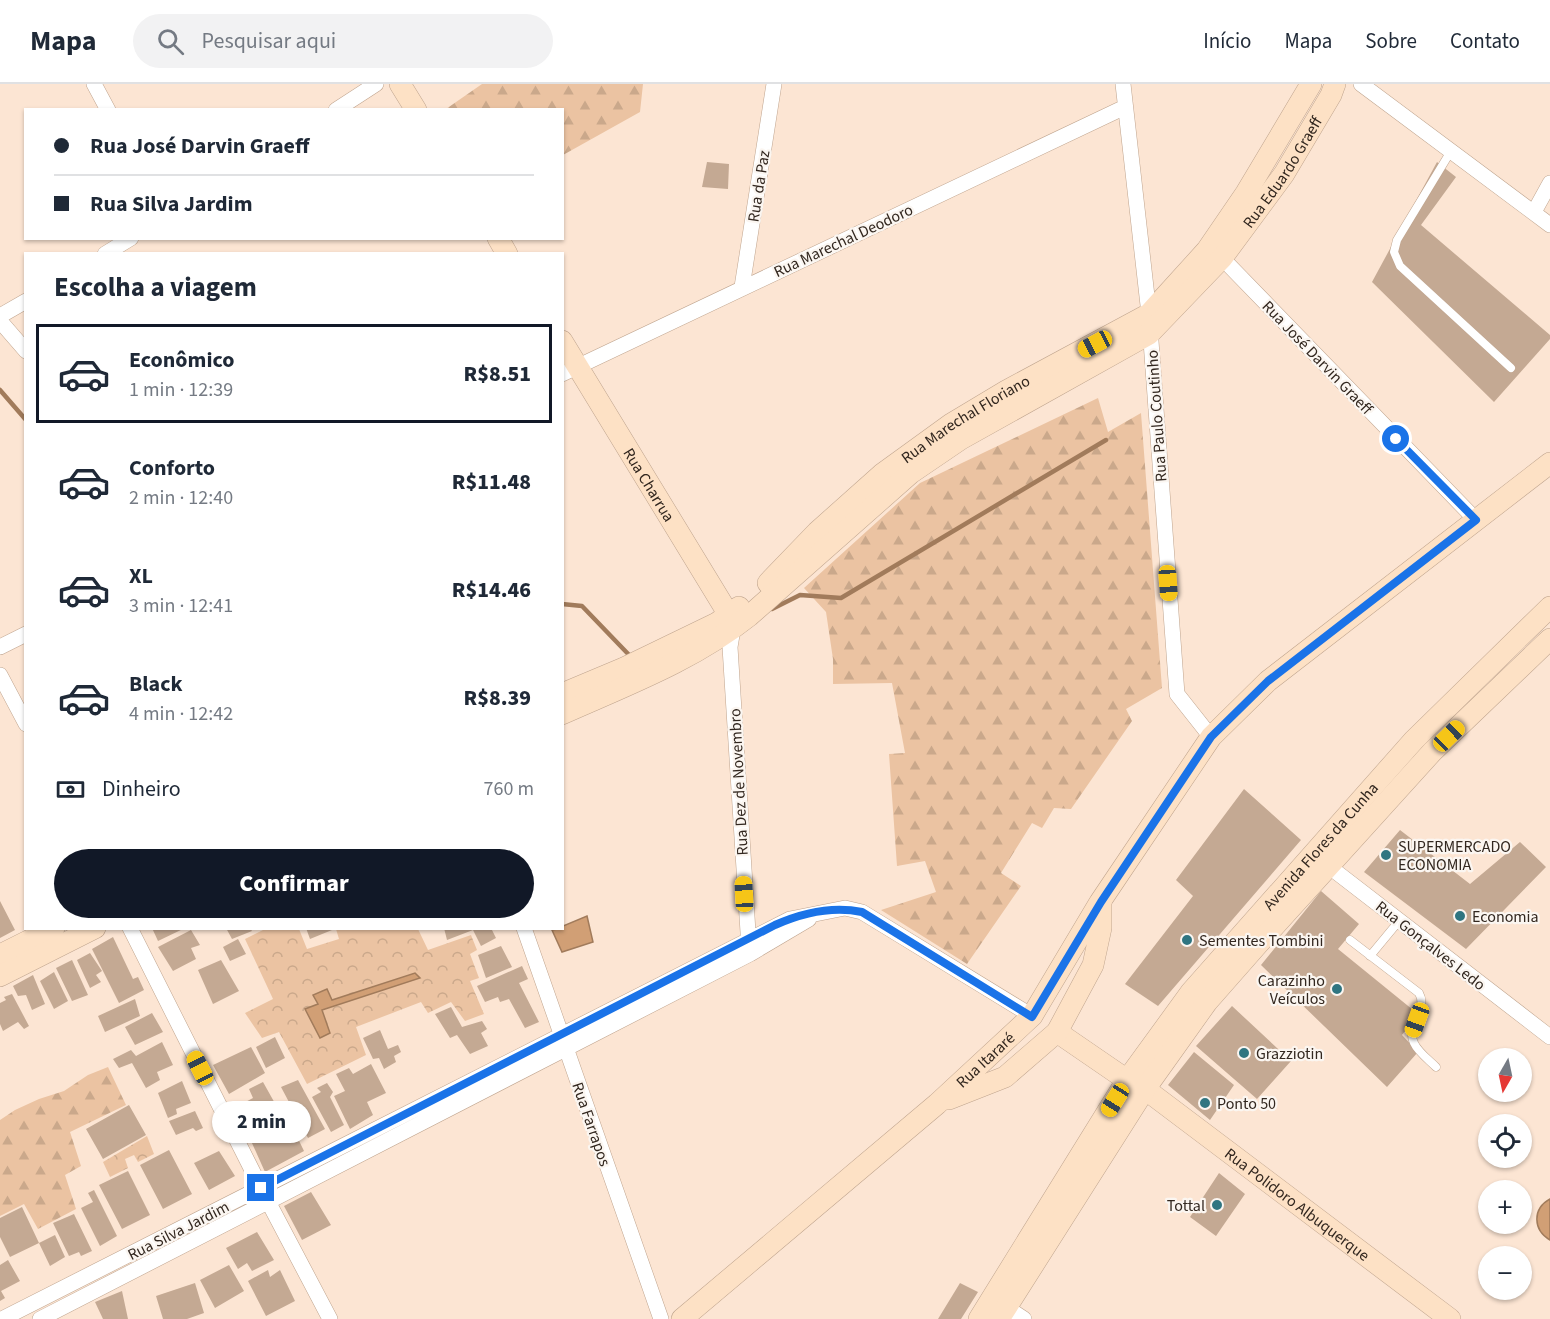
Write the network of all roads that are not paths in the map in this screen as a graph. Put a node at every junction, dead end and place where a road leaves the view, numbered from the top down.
1 (94, 84) edge
2 (376, 84) edge
3 (384, 84) edge
4 (400, 84) edge
5 (774, 84) edge
6 (1123, 84) edge
7 (1311, 84) edge
8 (1335, 84) edge
9 (1361, 84) edge
10 (1125, 107) junction
11 (107, 108) edge
12 (339, 108) edge
13 (399, 108) edge
14 (415, 108) edge
15 (1451, 151) junction
16 (1550, 183) edge
17 (1534, 212) junction
18 (1550, 225) edge
19 (127, 240) edge
20 (108, 252) edge
21 (1215, 254) junction
22 (742, 287) junction
23 (24, 302) edge
24 (0, 316) edge
25 (0, 321) edge
26 (1149, 324) junction
27 (24, 349) edge
28 (564, 353) edge
29 (1511, 368) dead end
30 (567, 370) edge
31 (1550, 463) edge
32 (1476, 520) junction
33 (1550, 607) edge
34 (726, 630) junction
35 (24, 635) edge
36 (1550, 639) edge
37 (0, 646) edge
38 (0, 675) edge
39 (564, 693) edge
40 (564, 713) edge
41 (24, 720) edge
42 (1211, 737) junction
43 (1414, 740) junction
44 (1432, 752) junction
45 (1320, 859) junction
46 (1101, 902) junction
47 (1399, 921) junction
48 (50, 930) edge
49 (90, 930) edge
50 (131, 930) edge
51 (525, 930) edge
52 (1350, 940) dead end
53 (749, 946) junction
54 (0, 955) edge
55 (1370, 956) junction
56 (0, 976) edge
57 (1032, 1017) junction
58 (1057, 1032) junction
59 (1550, 1037) edge
60 (563, 1042) junction
61 (1436, 1067) dead end
62 (1136, 1084) junction
63 (937, 1104) junction
64 (350, 1152) junction
65 (261, 1188) junction
66 (269, 1202) junction
67 (166, 1235) junction
68 (174, 1251) junction
69 (76, 1281) junction
70 (84, 1296) junction
71 (1002, 1313) edge
72 (2, 1319) edge
73 (40, 1319) edge
74 (330, 1319) edge
75 (661, 1319) edge
76 (682, 1319) edge
77 (979, 1319) edge
78 (1024, 1319) edge
79 (1450, 1319) edge

1 - 11 street
2 - 12 street
3 - 13 street
4 - 14 street
5 - 22 street, Rua da Paz
6 - 10 street, Rua Paulo Coutinho
7 - 21 street, Rua Marechal Floriano
8 - 21 street, Rua Eduardo Graeff
9 - 15 street
10 - 22 street, Rua Marechal Deodoro
10 - 26 street, Rua Paulo Coutinho
15 - 17 street
15 - 29 lane
16 - 17 street
17 - 18 street
19 - 20 street
21 - 26 street, Rua Marechal Floriano
21 - 32 street, Rua José Darvin Graeff
22 - 30 street, Rua Marechal Deodoro
23 - 24 street
25 - 27 street
26 - 34 street, Rua Marechal Floriano
26 - 42 street, Rua Paulo Coutinho
28 - 30 street, Rua Charrua
30 - 34 street, Rua Charrua
31 - 32 street, Rua Itararé
32 - 42 street, Rua Itararé
33 - 43 street, Avenida Flores da Cunha
34 - 39 street, Rua Marechal Floriano
34 - 40 street, Rua Marechal Floriano
34 - 53 street, Rua Dez de Novembro
35 - 37 street
36 - 44 street, Avenida Flores da Cunha
38 - 41 street
42 - 46 street, Rua Itararé
43 - 44 street
43 - 45 street, Avenida Flores da Cunha
44 - 45 street, Avenida Flores da Cunha
45 - 47 street, Rua Gonçalves Ledo
45 - 62 street, Avenida Flores da Cunha
46 - 57 street, Rua Itararé
46 - 58 street
47 - 55 lane
47 - 59 street, Rua Gonçalves Ledo
48 - 54 street
49 - 56 street
50 - 65 street
51 - 60 street, Rua Farrapos
52 - 55 lane
53 - 57 street, Rua Silva Jardim
53 - 60 street, Rua Silva Jardim
55 - 61 lane
57 - 63 street, Rua Itararé
58 - 62 street, Rua Polidoro Albuquerque
58 - 63 street
60 - 64 street, Rua Silva Jardim
60 - 75 street, Rua Farrapos
62 - 71 street, Avenida Flores da Cunha
62 - 77 street, Avenida Flores da Cunha
62 - 79 street, Rua Polidoro Albuquerque
63 - 76 street, Rua Itararé
64 - 65 street, Rua Silva Jardim
64 - 66 street, Rua Silva Jardim
65 - 66 street
65 - 67 street, Rua Silva Jardim
66 - 68 street, Rua Silva Jardim
66 - 74 street
67 - 68 street
67 - 69 street, Rua Silva Jardim
68 - 70 street, Rua Silva Jardim
69 - 70 street
69 - 72 street, Rua Silva Jardim
70 - 73 street, Rua Silva Jardim
71 - 78 street

